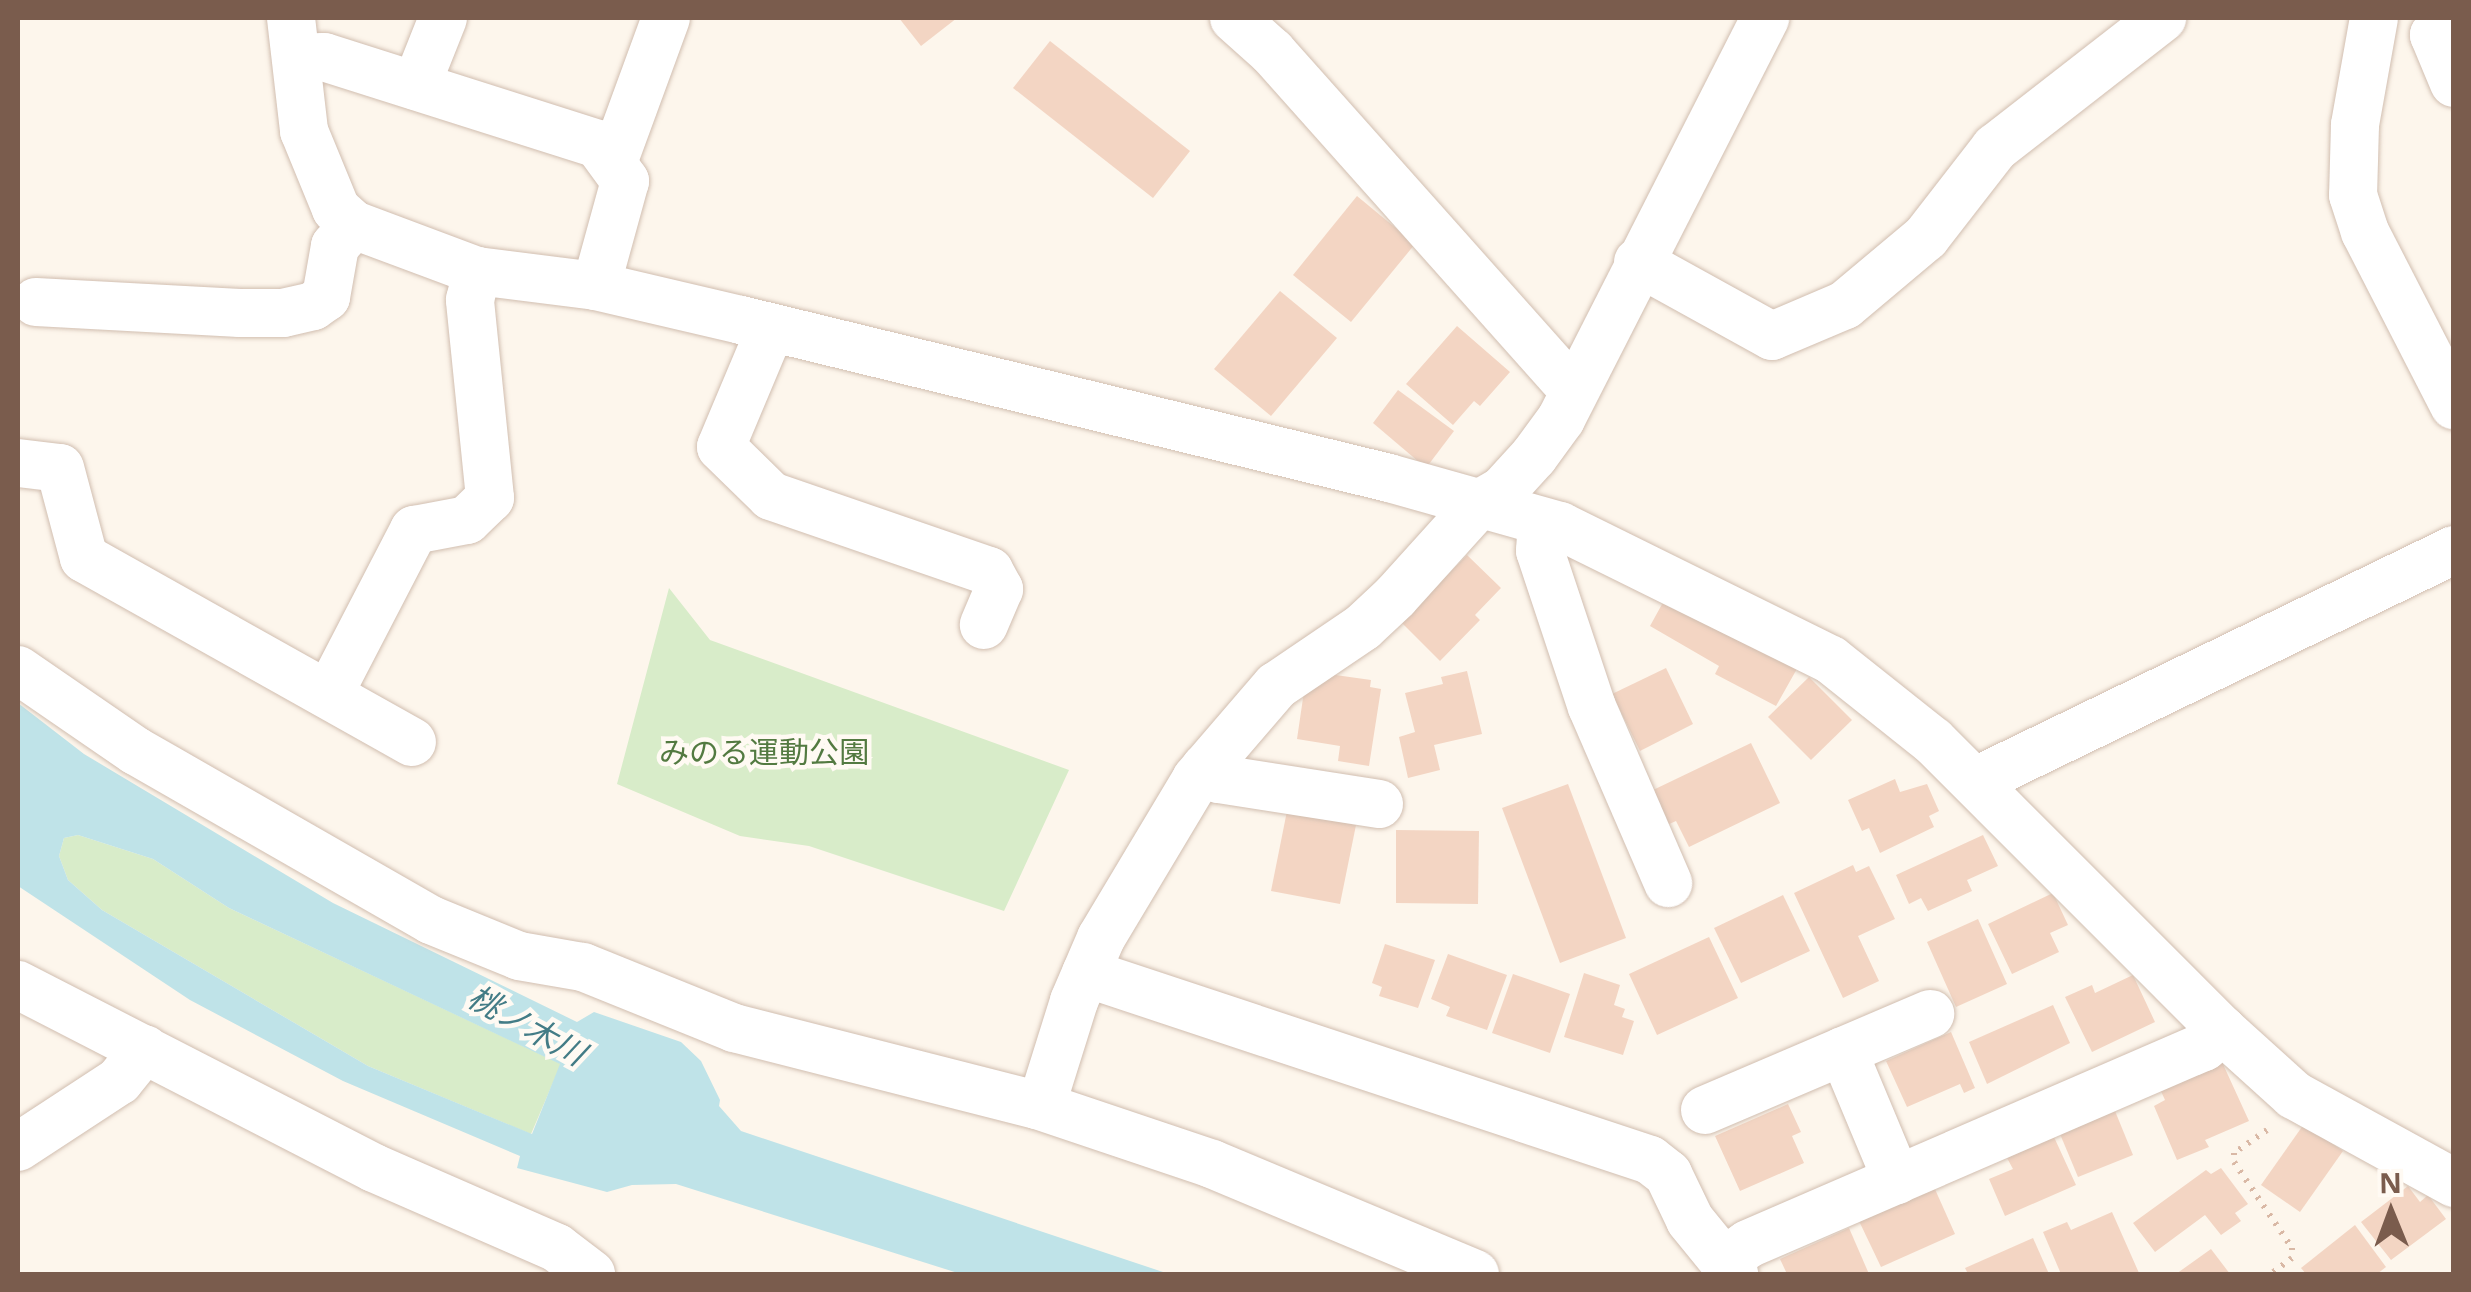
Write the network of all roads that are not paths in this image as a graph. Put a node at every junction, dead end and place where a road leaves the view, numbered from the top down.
1 (444, 18) edge
2 (666, 18) edge
3 (1234, 18) edge
4 (1765, 18) edge
5 (2162, 18) edge
6 (2374, 18) edge
7 (2454, 26) edge
8 (294, 38) edge
9 (2454, 82) edge
10 (416, 86) junction
11 (614, 160) junction
12 (354, 225) junction
13 (1638, 262) junction
14 (477, 270) junction
15 (596, 286) junction
16 (36, 302) dead end
17 (772, 328) junction
18 (1572, 390) junction
19 (2454, 405) edge
20 (18, 463) edge
21 (1479, 504) junction
22 (1542, 522) junction
23 (2454, 550) edge
24 (984, 624) dead end
25 (18, 670) edge
26 (329, 694) junction
27 (412, 742) dead end
28 (1205, 768) junction
29 (1976, 781) junction
30 (1378, 804) dead end
31 (1668, 883) dead end
32 (1086, 973) junction
33 (18, 985) edge
34 (1930, 1014) dead end
35 (2222, 1030) junction
36 (145, 1049) junction
37 (1843, 1052) junction
38 (1036, 1105) junction
39 (1705, 1110) dead end
40 (18, 1146) edge
41 (1898, 1180) junction
42 (2454, 1182) edge
43 (1729, 1268) edge
44 (591, 1274) edge
45 (1475, 1274) edge

1 - 10 street
2 - 11 street
3 - 18 street
4 - 13 street
5 - 13 street
6 - 19 street
7 - 9 street
8 - 10 street
8 - 12 street
10 - 11 street
11 - 15 street
12 - 14 street
12 - 16 street
13 - 18 street
14 - 15 street
14 - 26 street
15 - 17 street
17 - 21 street
17 - 24 street
18 - 21 street
20 - 26 street
21 - 22 street
21 - 28 street
22 - 29 street
22 - 31 street
23 - 29 street
25 - 38 street
26 - 27 street
28 - 30 street
28 - 32 street
29 - 35 street
32 - 38 street
32 - 43 street
33 - 36 street
34 - 37 street
35 - 41 street
35 - 42 street
36 - 40 street
36 - 44 street
37 - 39 street
37 - 41 street
38 - 45 street
41 - 43 street

